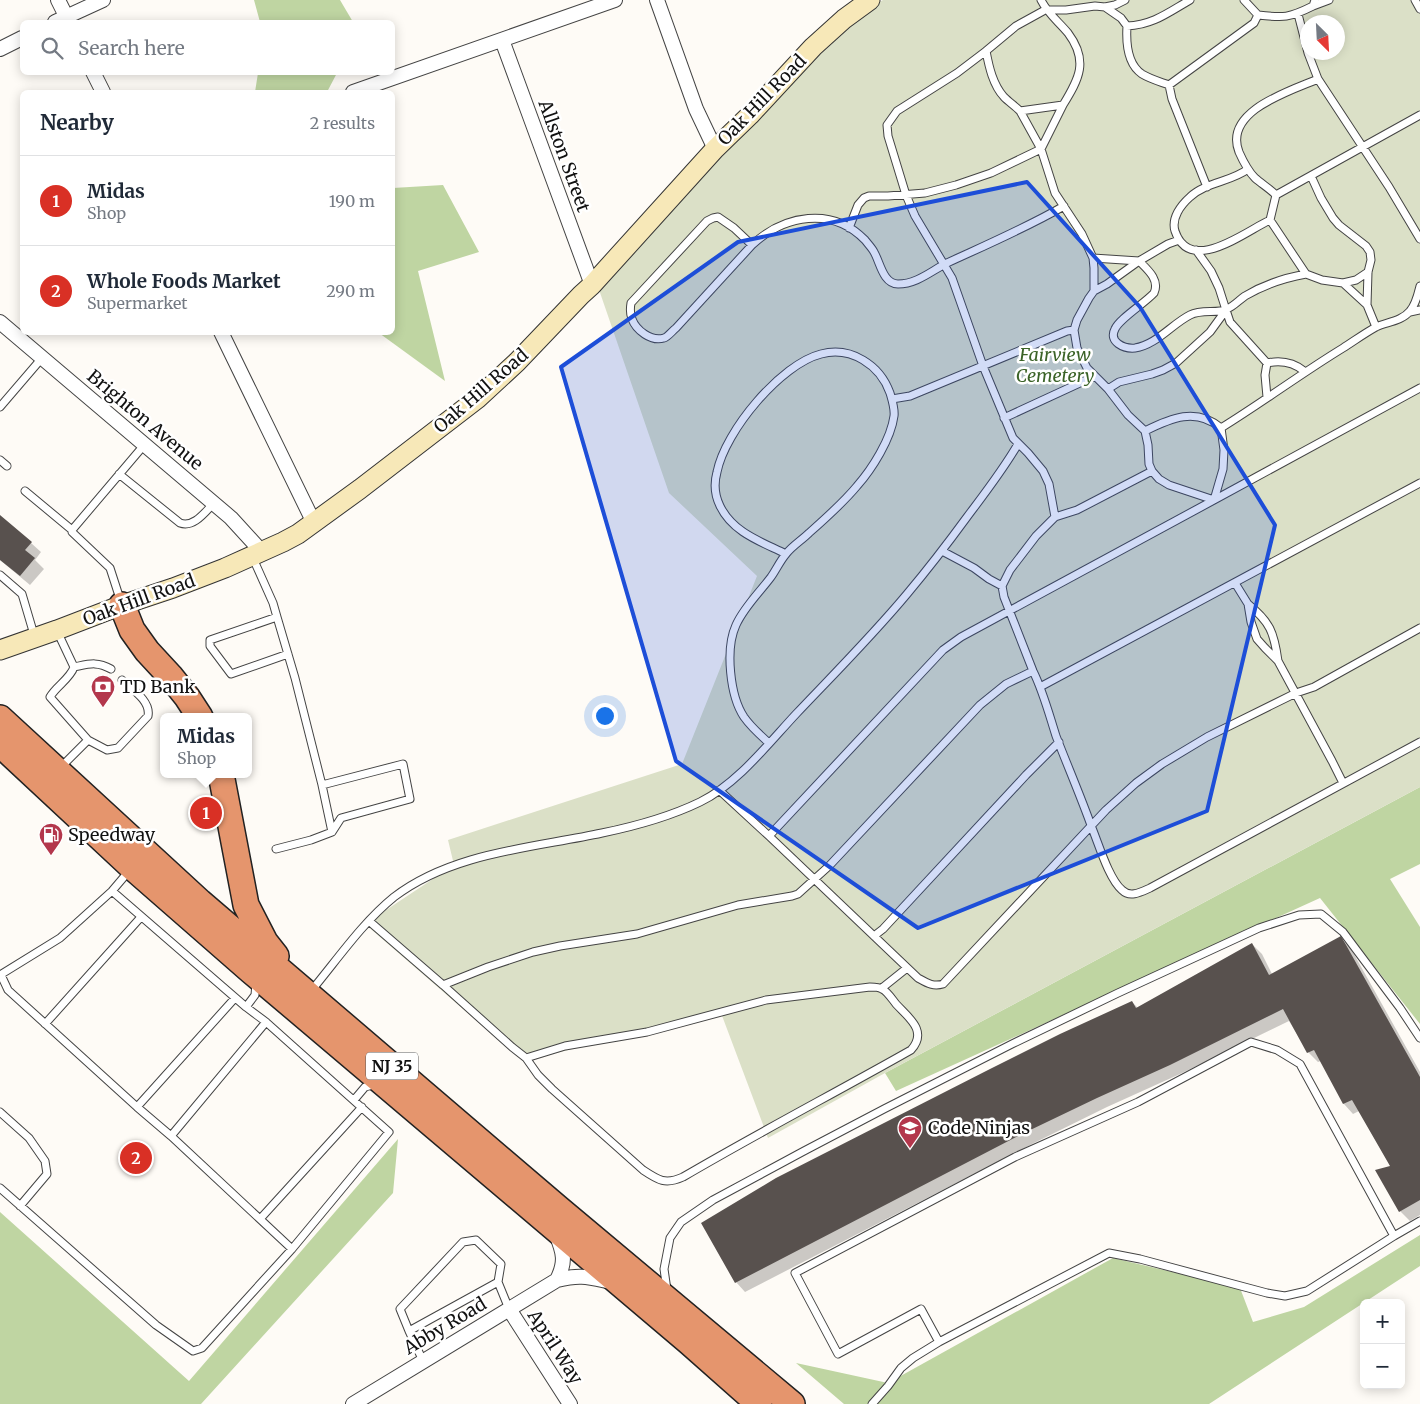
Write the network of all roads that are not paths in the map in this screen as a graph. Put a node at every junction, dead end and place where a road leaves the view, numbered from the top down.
1 (58, 0) edge
2 (103, 0) edge
3 (615, 0) edge
4 (657, 0) edge
5 (870, 0) edge
6 (1041, 0) edge
7 (1125, 0) edge
8 (1190, 0) edge
9 (1244, 0) edge
10 (1329, 0) edge
11 (1415, 0) edge
12 (1094, 3) edge
13 (1314, 3) edge
14 (1105, 7) junction
15 (1420, 9) edge
16 (1046, 10) junction
17 (1298, 14) junction
18 (1258, 15) junction
19 (64, 20) edge
20 (66, 20) edge
21 (1127, 26) junction
22 (20, 39) edge
23 (502, 40) junction
24 (0, 50) edge
25 (986, 51) junction
26 (95, 75) edge
27 (1318, 79) junction
28 (1169, 85) junction
29 (102, 90) edge
30 (359, 90) edge
31 (1063, 105) junction
32 (1020, 111) junction
33 (1420, 115) edge
34 (1362, 147) junction
35 (715, 149) junction
36 (1041, 149) junction
37 (1248, 169) junction
38 (1311, 176) junction
39 (1207, 187) junction
40 (906, 195) junction
41 (1276, 195) junction
42 (1064, 206) junction
43 (1270, 220) junction
44 (849, 228) junction
45 (1420, 239) edge
46 (1179, 240) junction
47 (752, 245) junction
48 (1196, 250) junction
49 (1093, 258) junction
50 (1139, 261) junction
51 (944, 264) junction
52 (1368, 272) junction
53 (1306, 274) junction
54 (1343, 283) junction
55 (592, 285) junction
56 (1420, 286) edge
57 (1094, 291) junction
58 (1367, 305) junction
59 (1226, 310) junction
60 (1420, 310) edge
61 (1410, 312) junction
62 (0, 322) edge
63 (1376, 327) junction
64 (1074, 330) junction
65 (20, 333) edge
66 (222, 335) edge
67 (25, 336) edge
68 (42, 358) junction
69 (1267, 363) junction
70 (983, 366) junction
71 (1304, 372) junction
72 (1095, 376) junction
73 (1420, 388) edge
74 (1108, 389) junction
75 (1266, 397) junction
76 (892, 399) junction
77 (0, 407) edge
78 (1004, 418) junction
79 (1222, 428) junction
80 (1145, 431) junction
81 (145, 444) junction
82 (1018, 444) junction
83 (0, 460) edge
84 (7, 466) dead end
85 (1152, 471) junction
86 (119, 474) junction
87 (1420, 483) edge
88 (24, 491) dead end
89 (1214, 500) junction
90 (214, 503) junction
91 (1055, 517) junction
92 (314, 523) junction
93 (72, 530) junction
94 (942, 551) junction
95 (257, 554) junction
96 (786, 554) junction
97 (0, 575) edge
98 (1236, 583) junction
99 (1002, 586) junction
100 (1248, 604) junction
101 (122, 605) junction
102 (1009, 610) junction
103 (277, 617) junction
104 (1420, 628) edge
105 (57, 630) junction
106 (35, 638) junction
107 (0, 650) edge
108 (288, 654) junction
109 (1278, 661) junction
110 (74, 667) junction
111 (111, 669) dead end
112 (1033, 671) junction
113 (122, 680) dead end
114 (1040, 687) junction
115 (1296, 693) junction
116 (197, 713) edge
117 (0, 718) edge
118 (88, 740) junction
119 (1059, 742) junction
120 (1420, 742) edge
121 (769, 743) junction
122 (0, 744) edge
123 (57, 771) junction
124 (222, 778) edge
125 (1343, 783) junction
126 (322, 785) junction
127 (719, 790) junction
128 (1092, 826) junction
129 (332, 832) junction
130 (769, 836) junction
131 (276, 849) dead end
132 (132, 867) junction
133 (813, 879) junction
134 (112, 891) junction
135 (141, 917) junction
136 (369, 921) junction
137 (874, 936) junction
138 (907, 968) junction
139 (0, 975) edge
140 (443, 985) junction
141 (882, 988) junction
142 (308, 994) junction
143 (267, 995) junction
144 (235, 998) junction
145 (246, 1007) junction
146 (266, 1022) junction
147 (45, 1024) junction
148 (1420, 1038) edge
149 (526, 1058) junction
150 (357, 1062) junction
151 (365, 1087) junction
152 (389, 1088) junction
153 (354, 1100) junction
154 (137, 1107) junction
155 (362, 1108) junction
156 (0, 1112) edge
157 (172, 1136) junction
158 (0, 1188) edge
159 (20, 1206) junction
160 (260, 1219) junction
161 (1420, 1221) edge
162 (553, 1227) junction
163 (1394, 1236) junction
164 (292, 1249) junction
165 (557, 1280) junction
166 (498, 1282) junction
167 (620, 1283) junction
168 (669, 1301) junction
169 (509, 1310) junction
170 (409, 1331) junction
171 (940, 1342) junction
172 (423, 1361) junction
173 (352, 1404) edge
174 (570, 1404) edge
175 (759, 1404) edge
176 (792, 1404) edge
177 (872, 1404) edge

1 - 19 street
2 - 20 street
3 - 23 street
4 - 35 street
5 - 35 street, Oak Hill Road
6 - 16 lane
7 - 14 lane
8 - 21 lane
9 - 18 lane
10 - 13 lane
11 - 15 lane
12 - 14 lane
12 - 16 lane
13 - 17 lane
14 - 21 lane
16 - 25 lane
16 - 31 lane
17 - 18 lane
17 - 27 lane
18 - 28 lane
21 - 28 lane
22 - 24 street
23 - 30 street
23 - 55 street, Allston Street
25 - 32 lane
25 - 40 lane
26 - 29 street
27 - 34 lane
27 - 37 lane
28 - 39 lane
31 - 32 lane
31 - 36 lane
32 - 36 lane
33 - 34 lane
34 - 38 lane
34 - 45 lane
35 - 55 street, Oak Hill Road
36 - 40 lane
36 - 42 lane
37 - 39 lane
37 - 41 lane
38 - 41 lane
38 - 52 lane
39 - 46 lane
40 - 44 lane
40 - 51 lane
41 - 43 lane
42 - 49 lane
42 - 51 lane
43 - 48 lane
43 - 53 lane
44 - 47 lane
44 - 51 lane
46 - 48 lane
46 - 50 lane
47 - 47 lane
48 - 59 lane
49 - 50 lane
49 - 57 lane
50 - 57 lane
50 - 59 lane
51 - 70 lane
52 - 54 lane
52 - 58 lane
53 - 54 lane
53 - 59 lane
54 - 58 lane
55 - 92 street, Oak Hill Road
56 - 61 lane
57 - 64 lane
58 - 63 lane
59 - 69 lane
59 - 74 lane
60 - 61 lane
61 - 63 lane
62 - 65 street, Brighton Avenue
63 - 71 lane
64 - 70 lane
64 - 72 lane
66 - 92 street
67 - 68 street, Brighton Avenue
68 - 77 lane
68 - 81 street, Brighton Avenue
69 - 71 lane
69 - 75 lane
70 - 76 lane
70 - 78 lane
71 - 75 lane
72 - 74 lane
72 - 78 lane
73 - 89 lane
74 - 80 lane
75 - 79 lane
76 - 96 lane
76 - 96 lane
78 - 82 lane
79 - 80 lane
79 - 89 lane
80 - 85 lane
81 - 86 lane
81 - 90 street, Brighton Avenue
82 - 91 lane
82 - 94 lane
83 - 84 lane
85 - 89 lane
85 - 91 lane
86 - 90 lane
86 - 93 lane
87 - 98 lane
88 - 93 lane
89 - 102 lane
90 - 95 street, Brighton Avenue
91 - 99 lane
92 - 95 street, Oak Hill Road
93 - 101 lane
94 - 99 lane
94 - 121 lane
95 - 101 street, Oak Hill Road
95 - 103 lane
96 - 121 lane
97 - 106 lane
98 - 100 lane
98 - 114 lane
99 - 102 lane
100 - 109 lane
100 - 109 lane
101 - 105 street, Oak Hill Road
101 - 116 highway
102 - 112 lane
102 - 130 lane
103 - 108 lane
103 - 108 lane
104 - 115 lane
105 - 106 street, Oak Hill Road
105 - 110 lane
106 - 107 street, Oak Hill Road
108 - 126 lane
109 - 115 lane
110 - 111 lane
110 - 118 lane
112 - 114 lane
112 - 133 lane
113 - 118 lane
114 - 119 lane
115 - 125 lane
115 - 128 lane
117 - 123 highway, NJ 35
118 - 123 lane
119 - 128 lane
119 - 137 lane
120 - 125 lane
121 - 127 lane
122 - 132 highway, NJ 35
123 - 142 highway, NJ 35
124 - 142 highway
125 - 128 lane
126 - 129 lane
126 - 129 lane
127 - 130 lane
127 - 136 lane
128 - 138 lane
129 - 131 lane
130 - 133 lane
132 - 134 lane
132 - 143 highway, NJ 35
133 - 137 lane
133 - 140 lane
134 - 135 lane
134 - 139 lane
135 - 144 lane
135 - 147 lane
136 - 140 lane
136 - 142 lane
137 - 138 lane
138 - 141 lane
139 - 147 lane
140 - 149 lane
141 - 149 lane
141 - 149 lane
142 - 168 highway, NJ 35
143 - 145 lane
143 - 150 highway, NJ 35
144 - 145 lane
144 - 154 lane
145 - 146 lane
146 - 153 lane
146 - 157 lane
147 - 154 lane
148 - 168 lane
150 - 151 lane
150 - 152 highway, NJ 35
151 - 152 lane
151 - 153 lane
152 - 162 highway, NJ 35
153 - 155 lane
154 - 157 lane
155 - 160 lane
155 - 164 lane
156 - 159 lane
157 - 160 lane
158 - 159 lane
159 - 164 lane
160 - 164 lane
161 - 163 lane
162 - 165 street
162 - 167 highway, NJ 35
163 - 171 lane
163 - 171 lane
165 - 167 street, Abby Road
165 - 169 street, Abby Road
166 - 169 lane
166 - 170 lane
166 - 170 lane
167 - 175 highway, NJ 35
168 - 176 highway, NJ 35
169 - 172 street, Abby Road
169 - 174 street, April Way
170 - 172 lane
171 - 177 lane
172 - 173 street, Abby Road

